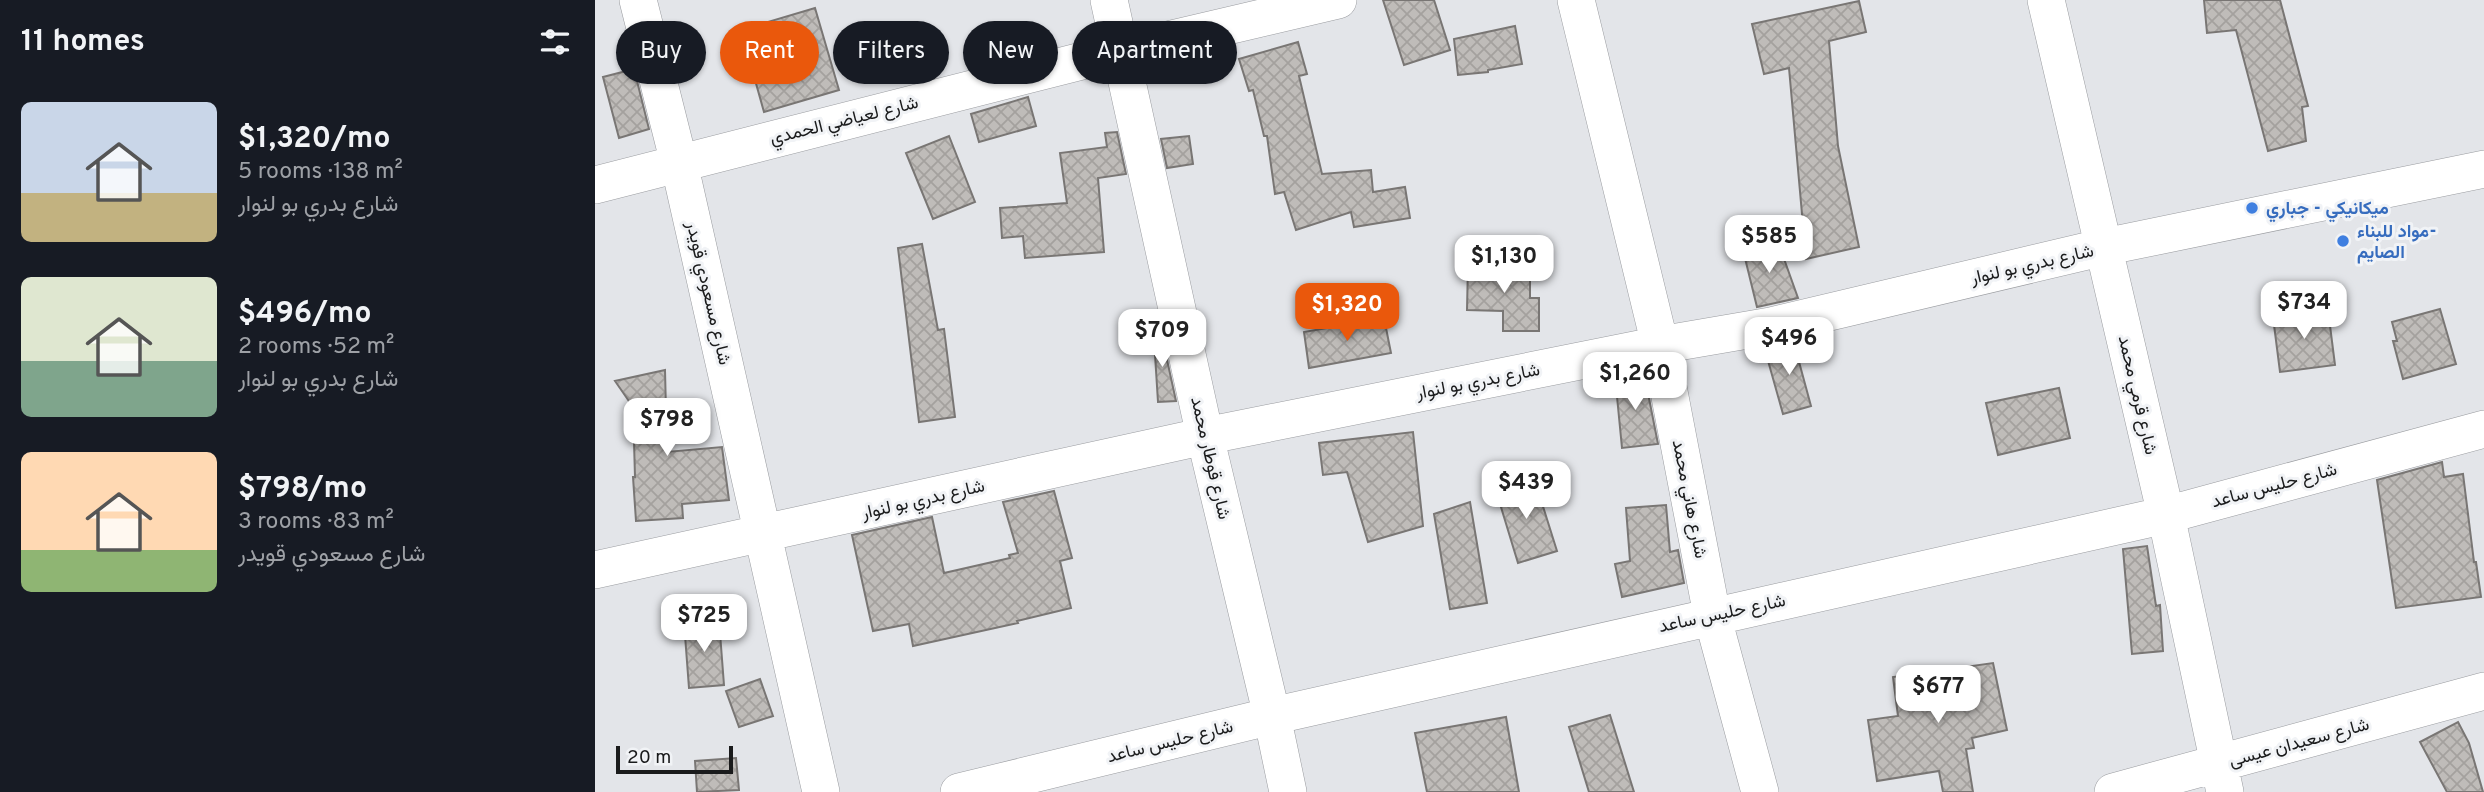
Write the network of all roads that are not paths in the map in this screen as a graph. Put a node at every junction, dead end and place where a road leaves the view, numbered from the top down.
1 (638, 0) edge
2 (1109, 0) edge
3 (1338, 0) edge
4 (1576, 0) edge
5 (2046, 0) edge
6 (1114, 21) edge
7 (1237, 24) edge
8 (1072, 63) edge
9 (1128, 84) edge
10 (679, 163) junction
11 (2484, 169) edge
12 (595, 185) edge
13 (2104, 247) junction
14 (1660, 345) junction
15 (2484, 429) edge
16 (1205, 436) junction
17 (2166, 515) junction
18 (764, 535) junction
19 (595, 570) edge
20 (1713, 615) junction
21 (2484, 691) edge
22 (1272, 716) junction
23 (2222, 778) edge
24 (821, 792) edge
25 (959, 792) edge
26 (1287, 792) edge
27 (1761, 792) edge
28 (2113, 792) edge

1 - 10 street, شارع مسعودي قويدر
2 - 6 street, شارع قوطار محمد
3 - 7 street, شارع لعياضي الحمدي
4 - 14 street, شارع هاني محمد
5 - 13 street, شارع قرمي محمد
8 - 10 street, شارع لعياضي الحمدي
9 - 16 street, شارع قوطار محمد
10 - 12 street, شارع لعياضي الحمدي
10 - 18 street, شارع مسعودي قويدر
11 - 13 street, شارع بدري بو لنوار
13 - 14 street, شارع بدري بو لنوار
13 - 17 street, شارع قرمي محمد
14 - 16 street, شارع بدري بو لنوار
14 - 20 street, شارع هاني محمد
15 - 17 street, شارع حليس ساعد
16 - 18 street, شارع بدري بو لنوار
16 - 22 street, شارع قوطار محمد
17 - 20 street, شارع حليس ساعد
17 - 23 street, شارع قرمي محمد
18 - 19 street, شارع بدري بو لنوار
18 - 24 street, شارع مسعودي قويدر
20 - 22 street, شارع حليس ساعد
20 - 27 street, شارع هاني محمد
21 - 23 street, شارع سعيدان عيسى
22 - 25 street, شارع حليس ساعد
22 - 26 street, شارع قوطار محمد
23 - 28 street, شارع سعيدان عيسى

